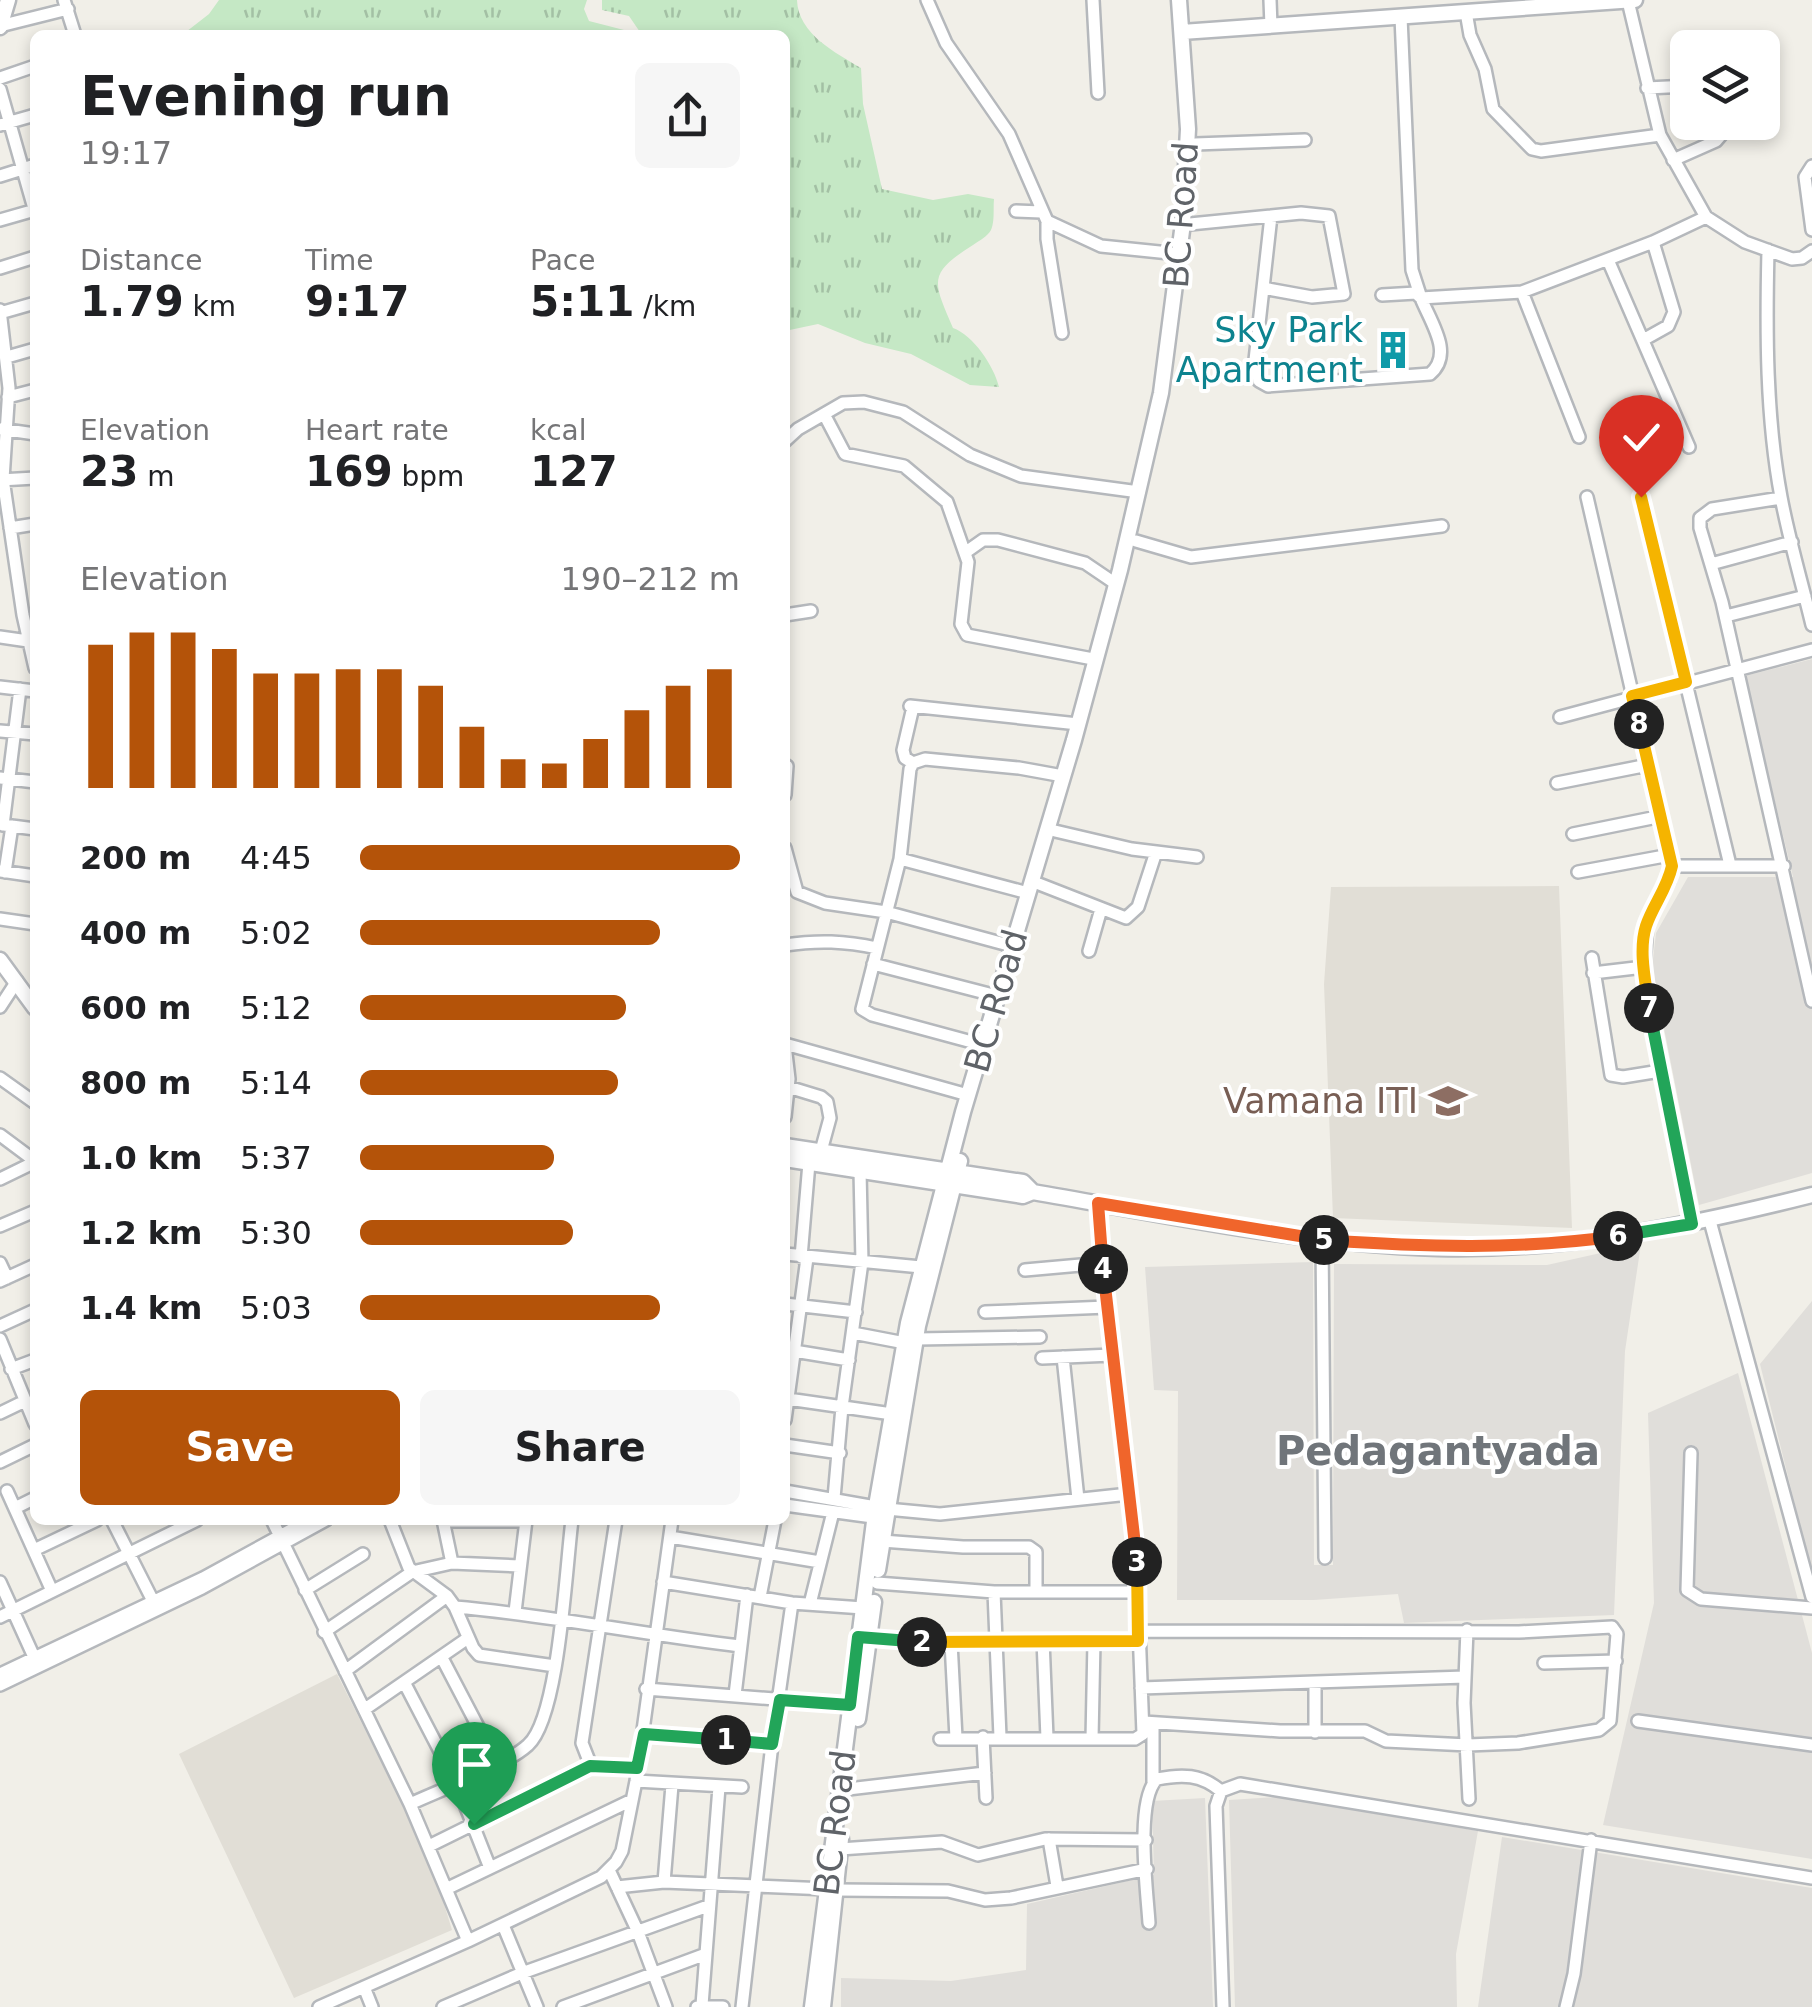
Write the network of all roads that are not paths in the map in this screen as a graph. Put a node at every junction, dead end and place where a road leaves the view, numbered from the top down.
1 (8, 0) edge
2 (927, 0) edge
3 (1093, 0) edge
4 (1183, 0) edge
5 (1270, 0) edge
6 (1630, 0) edge
7 (66, 4) edge
8 (1466, 12) junction
9 (1400, 17) junction
10 (0, 26) edge
11 (1271, 26) junction
12 (73, 30) edge
13 (1186, 32) junction
14 (30, 68) edge
15 (0, 78) edge
16 (1670, 87) edge
17 (0, 88) edge
18 (1647, 88) junction
19 (1098, 94) dead end
20 (30, 116) edge
21 (5, 124) edge
22 (1660, 135) junction
23 (1305, 140) dead end
24 (1717, 140) edge
25 (1194, 144) junction
26 (1673, 160) junction
27 (1812, 166) edge
28 (29, 167) edge
29 (0, 176) edge
30 (30, 211) edge
31 (1016, 211) dead end
32 (1044, 216) junction
33 (1271, 216) junction
34 (1706, 217) junction
35 (0, 220) edge
36 (1187, 223) junction
37 (1812, 230) edge
38 (1652, 242) junction
39 (1768, 250) junction
40 (1812, 251) edge
41 (1178, 254) junction
42 (30, 259) edge
43 (1608, 260) junction
44 (0, 268) edge
45 (1264, 288) junction
46 (1522, 292) junction
47 (1382, 296) dead end
48 (1421, 298) junction
49 (30, 304) edge
50 (0, 312) edge
51 (1062, 333) dead end
52 (1644, 340) junction
53 (30, 350) edge
54 (7, 357) junction
55 (6, 391) edge
56 (824, 414) junction
57 (3, 429) edge
58 (30, 433) edge
59 (1579, 437) dead end
60 (790, 438) edge
61 (1689, 447) dead end
62 (30, 478) edge
63 (2, 480) edge
64 (1143, 493) junction
65 (1641, 497) dead end
66 (1587, 498) dead end
67 (1781, 498) junction
68 (30, 525) edge
69 (1442, 526) dead end
70 (10, 528) junction
71 (1136, 542) junction
72 (1792, 542) junction
73 (966, 552) junction
74 (1711, 564) junction
75 (1116, 584) junction
76 (1805, 596) junction
77 (811, 610) dead end
78 (29, 615) edge
79 (790, 615) edge
80 (1726, 616) junction
81 (1812, 625) edge
82 (0, 637) edge
83 (28, 641) junction
84 (30, 649) edge
85 (1812, 650) edge
86 (1098, 661) junction
87 (1737, 670) junction
88 (1686, 682) junction
89 (0, 687) edge
90 (20, 689) junction
91 (30, 690) edge
92 (1632, 696) junction
93 (1560, 716) dead end
94 (1078, 724) junction
95 (7, 732) edge
96 (913, 763) junction
97 (1648, 765) junction
98 (4, 778) edge
99 (30, 781) edge
100 (1064, 782) junction
101 (1557, 783) dead end
102 (1662, 816) junction
103 (5, 825) edge
104 (30, 828) edge
105 (1054, 831) junction
106 (1573, 834) dead end
107 (1156, 852) junction
108 (1197, 857) dead end
109 (900, 859) junction
110 (1671, 860) junction
111 (1730, 864) junction
112 (790, 865) edge
113 (1784, 866) junction
114 (2, 871) edge
115 (1578, 872) dead end
116 (30, 875) edge
117 (1033, 888) junction
118 (1101, 909) junction
119 (887, 915) junction
120 (0, 919) edge
121 (30, 923) edge
122 (790, 944) edge
123 (1012, 946) junction
124 (878, 948) junction
125 (1089, 951) dead end
126 (1592, 958) dead end
127 (0, 960) edge
128 (873, 964) junction
129 (1644, 967) junction
130 (1593, 974) junction
131 (17, 981) junction
132 (997, 996) junction
133 (30, 1000) edge
134 (1812, 1001) edge
135 (0, 1007) edge
136 (983, 1045) junction
137 (790, 1046) edge
138 (1660, 1071) junction
139 (0, 1078) edge
140 (790, 1087) edge
141 (968, 1095) junction
142 (30, 1099) edge
143 (0, 1135) edge
144 (790, 1147) edge
145 (821, 1151) junction
146 (30, 1158) edge
147 (790, 1161) edge
148 (808, 1163) junction
149 (30, 1164) edge
150 (860, 1172) junction
151 (952, 1177) junction
152 (0, 1179) edge
153 (1812, 1195) edge
154 (1098, 1203) junction
155 (30, 1213) edge
156 (1710, 1221) junction
157 (1692, 1224) junction
158 (0, 1226) edge
159 (1322, 1240) junction
160 (790, 1255) edge
161 (804, 1258) junction
162 (862, 1262) junction
163 (0, 1263) edge
164 (1103, 1263) junction
165 (30, 1267) edge
166 (921, 1267) junction
167 (1025, 1270) dead end
168 (4, 1279) edge
169 (790, 1305) edge
170 (800, 1306) junction
171 (1107, 1307) junction
172 (30, 1312) edge
173 (856, 1312) junction
174 (985, 1312) dead end
175 (0, 1326) edge
176 (852, 1333) junction
177 (1040, 1338) dead end
178 (0, 1339) edge
179 (911, 1341) junction
180 (794, 1351) junction
181 (1112, 1355) junction
182 (1063, 1357) junction
183 (1042, 1358) dead end
184 (848, 1360) junction
185 (30, 1362) edge
186 (12, 1369) junction
187 (790, 1383) edge
188 (790, 1399) edge
189 (25, 1401) junction
190 (842, 1407) junction
191 (30, 1412) edge
192 (0, 1413) edge
193 (892, 1414) junction
194 (790, 1446) edge
195 (30, 1448) edge
196 (840, 1452) junction
197 (1691, 1454) dead end
198 (0, 1462) edge
199 (7, 1492) dead end
200 (790, 1492) edge
201 (1130, 1494) junction
202 (1078, 1499) junction
203 (30, 1500) edge
204 (790, 1505) edge
205 (833, 1505) junction
206 (15, 1508) junction
207 (881, 1513) junction
208 (86, 1525) edge
209 (114, 1525) edge
210 (165, 1525) edge
211 (187, 1525) edge
212 (275, 1525) edge
213 (303, 1525) edge
214 (316, 1525) edge
215 (392, 1525) edge
216 (444, 1525) edge
217 (525, 1525) edge
218 (571, 1525) edge
219 (615, 1525) edge
220 (671, 1525) edge
221 (774, 1525) edge
222 (169, 1534) junction
223 (670, 1537) junction
224 (283, 1541) junction
225 (882, 1541) junction
226 (34, 1550) junction
227 (768, 1552) junction
228 (129, 1554) junction
229 (363, 1554) dead end
230 (1326, 1558) dead end
231 (820, 1562) junction
232 (452, 1563) junction
233 (519, 1566) junction
234 (412, 1572) junction
235 (0, 1582) edge
236 (663, 1582) junction
237 (877, 1583) junction
238 (304, 1590) junction
239 (52, 1591) junction
240 (994, 1592) junction
241 (1036, 1592) junction
242 (1139, 1592) junction
243 (753, 1596) junction
244 (1812, 1597) edge
245 (153, 1601) junction
246 (451, 1602) junction
247 (792, 1603) junction
248 (810, 1604) junction
249 (864, 1608) junction
250 (1812, 1608) edge
251 (13, 1611) junction
252 (515, 1612) junction
253 (0, 1617) edge
254 (560, 1618) junction
255 (601, 1625) junction
256 (1467, 1630) junction
257 (324, 1632) junction
258 (654, 1636) junction
259 (1137, 1636) junction
260 (864, 1637) junction
261 (468, 1638) junction
262 (1042, 1640) junction
263 (996, 1641) junction
264 (1094, 1641) junction
265 (951, 1642) junction
266 (740, 1646) junction
267 (34, 1657) junction
268 (442, 1658) junction
269 (1616, 1661) junction
270 (1544, 1663) dead end
271 (555, 1666) junction
272 (345, 1671) junction
273 (0, 1674) edge
274 (1465, 1677) junction
275 (1315, 1682) junction
276 (405, 1684) junction
277 (0, 1685) edge
278 (1142, 1688) junction
279 (646, 1689) junction
280 (735, 1695) junction
281 (780, 1700) junction
282 (850, 1705) junction
283 (365, 1709) junction
284 (1638, 1721) dead end
285 (1149, 1722) junction
286 (1315, 1732) junction
287 (644, 1734) junction
288 (1000, 1736) junction
289 (983, 1737) junction
290 (956, 1738) junction
291 (1047, 1738) junction
292 (940, 1739) dead end
293 (1092, 1739) junction
294 (772, 1744) junction
295 (1468, 1745) junction
296 (1812, 1746) edge
297 (497, 1762) junction
298 (590, 1766) junction
299 (985, 1772) junction
300 (637, 1775) junction
301 (456, 1782) junction
302 (1153, 1782) junction
303 (672, 1785) junction
304 (742, 1786) dead end
305 (719, 1787) junction
306 (848, 1789) junction
307 (1220, 1791) junction
308 (986, 1798) dead end
309 (1469, 1799) dead end
310 (632, 1800) junction
311 (410, 1804) junction
312 (474, 1824) junction
313 (1049, 1839) junction
314 (1146, 1840) junction
315 (1591, 1840) junction
316 (429, 1846) junction
317 (840, 1848) junction
318 (490, 1868) junction
319 (609, 1870) junction
320 (1146, 1870) junction
321 (1812, 1878) edge
322 (664, 1882) junction
323 (710, 1882) junction
324 (756, 1885) junction
325 (617, 1886) junction
326 (1057, 1886) junction
327 (446, 1889) junction
328 (832, 1890) junction
329 (708, 1906) junction
330 (1149, 1923) dead end
331 (502, 1924) junction
332 (638, 1932) junction
333 (468, 1941) junction
334 (706, 1954) junction
335 (522, 1974) junction
336 (653, 1974) junction
337 (364, 1988) junction
338 (699, 2006) edge
339 (319, 2007) edge
340 (372, 2007) edge
341 (443, 2007) edge
342 (537, 2007) edge
343 (563, 2007) edge
344 (666, 2007) edge
345 (723, 2007) edge
346 (742, 2007) edge
347 (812, 2007) edge
348 (824, 2007) edge
349 (1223, 2007) edge
350 (1566, 2007) edge

1 - 10 street
2 - 32 street
3 - 19 street
4 - 13 street, BC Road
5 - 11 street
6 - 8 street
6 - 18 street
7 - 10 street
7 - 12 street
8 - 9 street
8 - 22 street
9 - 11 street
9 - 48 street
11 - 13 street
13 - 25 street, BC Road
13 - 36 street, BC Road
14 - 15 street
16 - 18 street
17 - 21 street
18 - 22 street
20 - 21 street
21 - 28 street
22 - 26 street
23 - 25 street
24 - 26 street
25 - 36 street, BC Road
26 - 34 street
27 - 37 street
28 - 29 street
30 - 35 street
31 - 32 street
32 - 41 street
32 - 51 street
33 - 36 street
33 - 45 street
33 - 45 street
34 - 38 street
34 - 39 street
36 - 41 street, BC Road
36 - 64 street, BC Road
38 - 43 street
38 - 52 street
39 - 40 street
39 - 67 street
41 - 64 street, BC Road
42 - 44 street
43 - 46 street
43 - 52 street
45 - 48 street
46 - 48 street
46 - 59 street
47 - 48 street
49 - 50 street
50 - 54 street
52 - 61 street
53 - 54 street
54 - 55 street
55 - 57 street
56 - 60 street
56 - 64 street
56 - 73 street
57 - 58 street
57 - 63 street
62 - 63 street
63 - 70 street
64 - 71 street, BC Road
64 - 75 street, BC Road
65 - 88 street
66 - 92 street
67 - 72 street
67 - 74 street
68 - 70 street
69 - 71 street
70 - 78 street
71 - 86 street, BC Road
72 - 74 street
72 - 76 street
73 - 75 street
73 - 86 street
74 - 80 street
75 - 86 street, BC Road
76 - 80 street
76 - 81 street
77 - 79 street
78 - 83 street
80 - 87 street
82 - 83 street
83 - 84 street
85 - 87 street
86 - 94 street, BC Road
86 - 100 street, BC Road
87 - 88 street
87 - 113 street
88 - 92 street
88 - 111 street
89 - 90 street
90 - 91 street
90 - 95 street
92 - 93 street
92 - 97 street
94 - 96 street
94 - 100 street, BC Road
95 - 98 street
96 - 100 street
96 - 109 street
97 - 101 street
97 - 102 street
98 - 99 street
98 - 103 street
100 - 105 street, BC Road
100 - 117 street, BC Road
102 - 106 street
102 - 110 street
103 - 104 street
103 - 114 street
105 - 107 street
105 - 117 street, BC Road
107 - 108 street
107 - 118 street
109 - 117 street
109 - 119 street
110 - 111 street
110 - 115 street
110 - 129 street
111 - 113 street
112 - 119 street
113 - 134 street
114 - 116 street
117 - 118 street
117 - 123 street, BC Road
117 - 151 street, BC Road
118 - 125 street
119 - 123 street
119 - 124 street
120 - 121 street
122 - 124 street
123 - 132 street, BC Road
124 - 128 street
126 - 130 street
127 - 131 street
128 - 132 street
128 - 136 street
129 - 130 street
129 - 138 street
130 - 138 street
131 - 133 street
131 - 135 street
132 - 136 street, BC Road
136 - 141 street, BC Road
137 - 141 street
138 - 157 street
139 - 142 street
140 - 145 street
141 - 151 street, BC Road
143 - 146 street
144 - 145 street
145 - 151 street
147 - 148 street
148 - 150 street
148 - 161 street
149 - 152 street
150 - 151 street
150 - 162 street
151 - 154 street
151 - 166 street, BC Road
151 - 179 street
153 - 156 street
154 - 159 street
154 - 164 street
155 - 158 street
156 - 157 street
156 - 244 street
157 - 159 street
159 - 230 street
160 - 161 street
161 - 162 street
161 - 170 street
162 - 166 street
162 - 173 street
163 - 168 street
164 - 167 street
164 - 171 street
165 - 168 street
166 - 179 street, BC Road
169 - 170 street
170 - 173 street
170 - 180 street
171 - 174 street
171 - 181 street
172 - 175 street
173 - 176 street
176 - 179 street
176 - 184 street
177 - 179 street
178 - 186 street
179 - 193 street, BC Road
179 - 207 street
180 - 184 street
180 - 187 street
181 - 182 street
181 - 201 street
182 - 183 street
182 - 202 street
184 - 190 street
185 - 186 street
186 - 189 street
188 - 190 street
189 - 191 street
189 - 192 street
190 - 193 street
190 - 196 street
193 - 207 street, BC Road
194 - 196 street
195 - 198 street
196 - 205 street
197 - 250 street
199 - 206 street
200 - 205 street
201 - 202 street
201 - 242 street
202 - 207 street
203 - 206 street
204 - 205 street
205 - 207 street
205 - 231 street
206 - 226 street
207 - 225 street
207 - 249 street, BC Road
208 - 226 street
209 - 228 street
210 - 222 street
211 - 222 street
212 - 224 street
213 - 224 street
214 - 224 street
215 - 234 street
216 - 232 street
217 - 233 street
218 - 254 street
219 - 255 street
220 - 223 street
221 - 227 street
222 - 228 street
223 - 227 street
223 - 236 street
224 - 238 street
224 - 245 street
224 - 277 street
225 - 237 street
225 - 241 street
226 - 239 street
227 - 231 street
227 - 243 street
228 - 239 street
228 - 245 street
229 - 238 street
231 - 248 street
232 - 233 street
232 - 234 street
233 - 252 street
234 - 246 street
234 - 257 street
235 - 251 street
236 - 243 street
236 - 258 street
237 - 240 street
237 - 260 street
238 - 257 street
239 - 251 street
240 - 241 street
240 - 263 street
241 - 242 street
242 - 259 street
243 - 247 street
243 - 266 street
245 - 267 street
246 - 252 street
246 - 261 street
246 - 272 street
247 - 248 street
247 - 281 street
248 - 249 street
249 - 260 street, BC Road
251 - 253 street
251 - 267 street
252 - 254 street
254 - 255 street
254 - 271 street
255 - 258 street
255 - 298 street
256 - 259 street
256 - 269 street
256 - 274 street
257 - 272 street
258 - 266 street
258 - 279 street
259 - 264 street
259 - 278 street
260 - 265 street
260 - 282 street, BC Road
260 - 306 street
261 - 268 street
261 - 271 street
262 - 263 street
262 - 264 street
262 - 291 street
263 - 265 street
263 - 288 street
264 - 293 street
265 - 290 street
266 - 280 street
267 - 273 street
268 - 276 street
268 - 297 street
269 - 270 street
269 - 295 street
271 - 297 street
272 - 283 street
274 - 275 street
274 - 295 street
275 - 278 street
275 - 286 street
276 - 283 street
276 - 301 street
278 - 285 street
279 - 280 street
279 - 287 street
280 - 281 street
281 - 282 street
281 - 294 street
282 - 328 street, BC Road
283 - 311 street
284 - 296 street
285 - 286 street
285 - 293 street
285 - 302 street
286 - 295 street
287 - 294 street
287 - 300 street
288 - 289 street
288 - 291 street
289 - 290 street
289 - 299 street
290 - 292 street
291 - 293 street
294 - 324 street
295 - 309 street
297 - 301 street
298 - 300 street
298 - 312 street
299 - 306 street
299 - 308 street
300 - 303 street
300 - 310 street
301 - 311 street
301 - 312 street
302 - 307 street
302 - 314 street
303 - 305 street
303 - 322 street
304 - 305 street
305 - 323 street
306 - 317 street
307 - 315 street
307 - 349 street
310 - 318 street
310 - 319 street
311 - 316 street
312 - 316 street
312 - 318 street
313 - 314 street
313 - 317 street
313 - 326 street
314 - 320 street
315 - 321 street
315 - 350 street
316 - 327 street
317 - 328 street
318 - 327 street
319 - 325 street
319 - 331 street
320 - 326 street
320 - 330 street
322 - 323 street
322 - 325 street
323 - 324 street
323 - 329 street
324 - 328 street
324 - 346 street
325 - 332 street
326 - 328 street
327 - 333 street
328 - 347 street, BC Road
328 - 348 street
329 - 332 street
329 - 334 street
331 - 333 street
331 - 335 street
332 - 335 street
332 - 336 street
333 - 337 street
334 - 336 street
334 - 338 street
335 - 341 street
335 - 342 street
336 - 343 street
336 - 344 street
337 - 339 street
337 - 340 street
338 - 345 street

